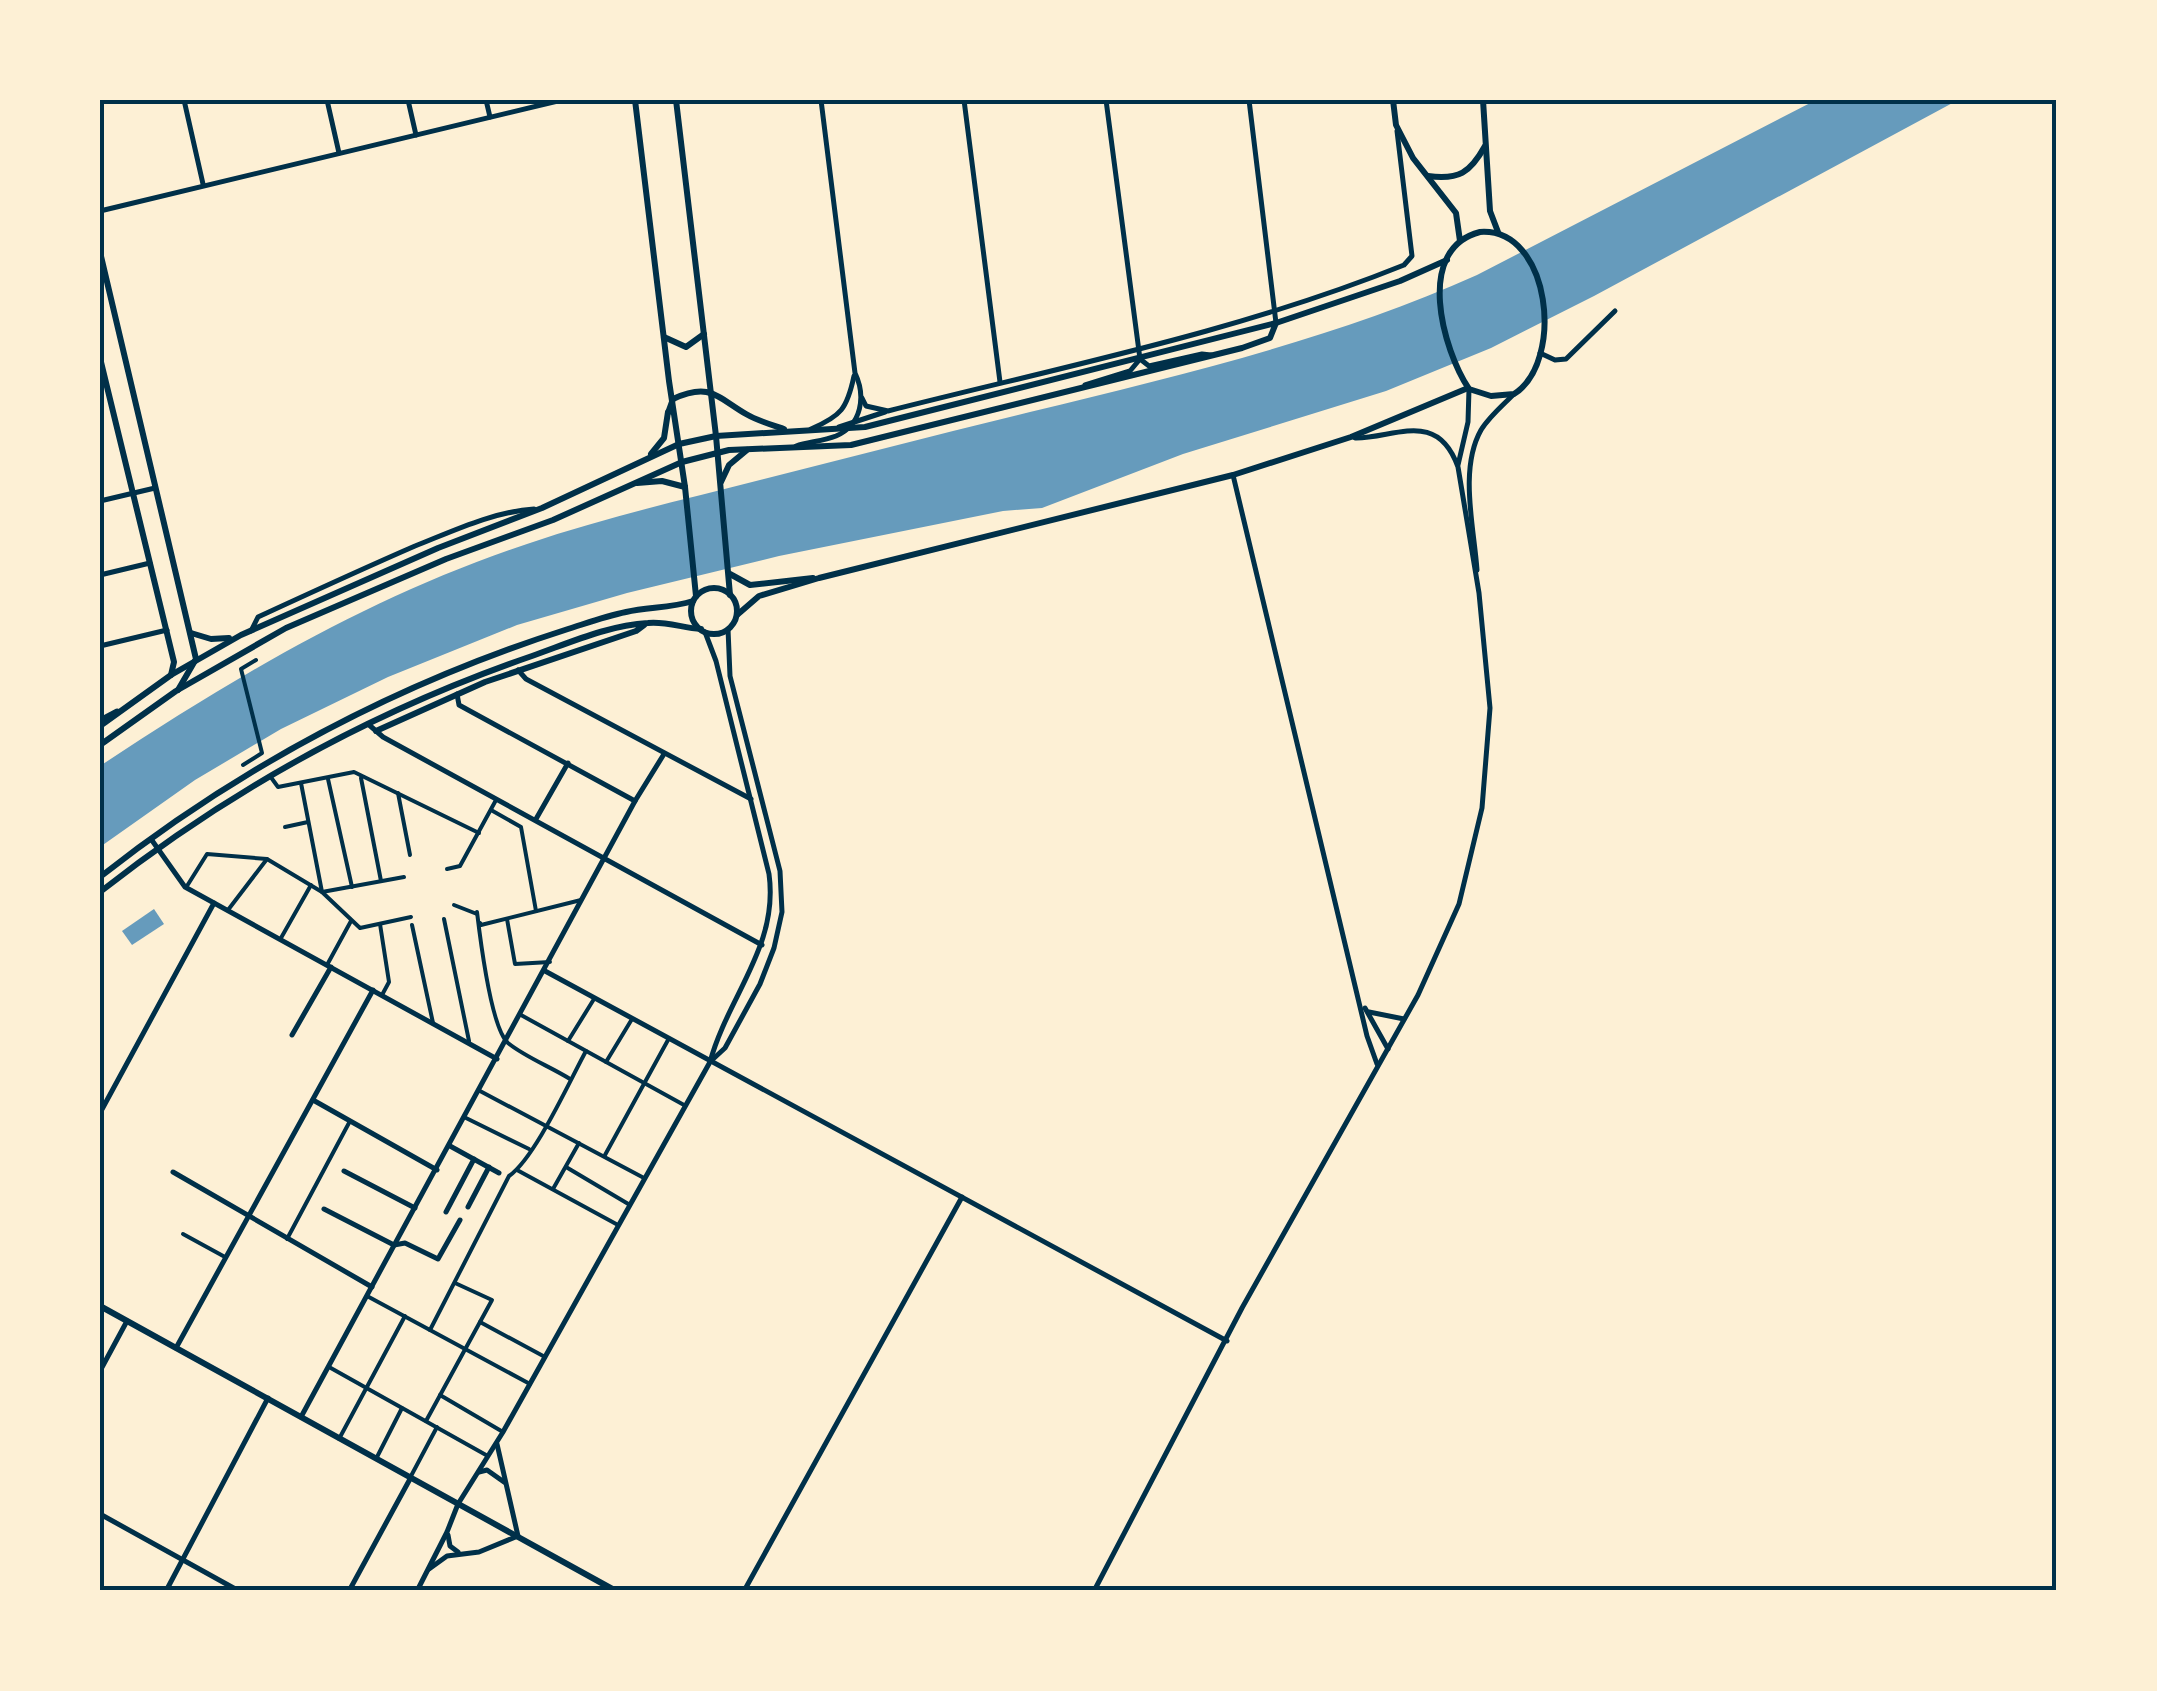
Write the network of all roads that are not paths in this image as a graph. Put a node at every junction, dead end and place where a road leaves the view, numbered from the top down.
1 (184, 100) edge
2 (327, 100) edge
3 (408, 100) edge
4 (486, 100) edge
5 (562, 100) edge
6 (635, 100) edge
7 (676, 100) edge
8 (821, 100) edge
9 (964, 100) edge
10 (1106, 100) edge
11 (1249, 100) edge
12 (1393, 100) edge
13 (1483, 100) edge
14 (490, 118) junction
15 (1396, 125) junction
16 (416, 134) junction
17 (1487, 143) junction
18 (339, 153) junction
19 (1427, 176) junction
20 (203, 184) junction
21 (100, 211) edge
22 (1499, 233) junction
23 (1460, 240) junction
24 (100, 252) edge
25 (1446, 260) junction
26 (1276, 311) junction
27 (1616, 311) dead end
28 (1276, 323) junction
29 (704, 334) junction
30 (663, 336) junction
31 (1138, 349) junction
32 (1540, 353) junction
33 (1215, 355) junction
34 (100, 358) edge
35 (1140, 359) junction
36 (708, 368) junction
37 (855, 373) junction
38 (669, 381) junction
39 (1000, 382) junction
40 (1078, 388) junction
41 (1469, 389) junction
42 (710, 392) junction
43 (1514, 394) junction
44 (722, 395) junction
45 (862, 398) junction
46 (673, 399) junction
47 (888, 411) junction
48 (668, 413) junction
49 (851, 425) junction
50 (790, 432) junction
51 (806, 432) junction
52 (716, 436) junction
53 (1351, 437) junction
54 (679, 444) junction
55 (793, 447) junction
56 (749, 448) junction
57 (717, 452) junction
58 (645, 460) junction
59 (682, 462) junction
60 (1458, 467) junction
61 (1233, 474) junction
62 (634, 483) junction
63 (720, 484) junction
64 (685, 487) junction
65 (156, 488) junction
66 (133, 493) junction
67 (100, 501) edge
68 (150, 563) junction
69 (730, 572) junction
70 (100, 575) edge
71 (819, 578) junction
72 (750, 585) junction
73 (1479, 593) junction
74 (732, 596) junction
75 (695, 598) junction
76 (737, 615) junction
77 (646, 623) junction
78 (728, 629) junction
79 (167, 630) junction
80 (703, 631) junction
81 (191, 633) junction
82 (235, 638) junction
83 (100, 646) edge
84 (196, 659) junction
85 (256, 660) dead end
86 (518, 670) junction
87 (171, 675) junction
88 (176, 692) junction
89 (456, 694) junction
90 (100, 723) edge
91 (367, 723) junction
92 (376, 732) junction
93 (100, 745) edge
94 (664, 754) junction
95 (568, 763) junction
96 (243, 765) dead end
97 (361, 775) junction
98 (270, 776) junction
99 (328, 778) junction
100 (301, 783) junction
101 (398, 793) junction
102 (751, 799) junction
103 (496, 800) junction
104 (635, 801) junction
105 (491, 810) junction
106 (536, 819) junction
107 (308, 822) junction
108 (285, 828) dead end
109 (479, 833) junction
110 (151, 839) junction
111 (158, 847) junction
112 (410, 855) dead end
113 (606, 858) junction
114 (267, 859) junction
115 (447, 869) dead end
116 (100, 877) edge
117 (404, 877) dead end
118 (381, 881) junction
119 (311, 885) junction
120 (352, 886) junction
121 (186, 887) junction
122 (100, 892) edge
123 (322, 892) junction
124 (584, 899) junction
125 (214, 902) junction
126 (454, 905) dead end
127 (228, 910) junction
128 (536, 911) junction
129 (477, 912) junction
130 (411, 917) dead end
131 (444, 919) dead end
132 (506, 919) junction
133 (352, 920) junction
134 (380, 924) junction
135 (412, 924) dead end
136 (280, 939) junction
137 (762, 944) junction
138 (550, 962) junction
139 (329, 966) junction
140 (545, 971) junction
141 (373, 990) junction
142 (382, 995) junction
143 (594, 999) junction
144 (1362, 1006) junction
145 (1369, 1012) junction
146 (522, 1015) junction
147 (1404, 1018) junction
148 (632, 1020) junction
149 (434, 1023) junction
150 (292, 1035) dead end
151 (668, 1040) junction
152 (568, 1041) junction
153 (507, 1042) junction
154 (470, 1043) junction
155 (1388, 1049) junction
156 (586, 1051) junction
157 (498, 1058) junction
158 (606, 1062) junction
159 (710, 1062) junction
160 (1378, 1066) junction
161 (570, 1079) junction
162 (644, 1083) junction
163 (480, 1091) junction
164 (312, 1100) junction
165 (684, 1106) junction
166 (100, 1113) edge
167 (466, 1118) junction
168 (350, 1121) junction
169 (544, 1124) junction
170 (579, 1143) junction
171 (450, 1146) junction
172 (530, 1150) junction
173 (604, 1156) junction
174 (474, 1159) junction
175 (489, 1167) junction
176 (566, 1167) junction
177 (437, 1170) junction
178 (517, 1170) junction
179 (344, 1171) dead end
180 (174, 1172) dead end
181 (499, 1173) dead end
182 (644, 1178) junction
183 (554, 1190) junction
184 (962, 1197) junction
185 (630, 1204) junction
186 (468, 1206) dead end
187 (415, 1208) junction
188 (324, 1209) dead end
189 (446, 1212) dead end
190 (248, 1216) junction
191 (460, 1220) dead end
192 (620, 1226) junction
193 (183, 1234) dead end
194 (288, 1239) junction
195 (394, 1246) junction
196 (225, 1257) junction
197 (455, 1283) junction
198 (372, 1287) junction
199 (368, 1296) junction
200 (100, 1306) edge
201 (405, 1316) junction
202 (128, 1322) junction
203 (480, 1322) junction
204 (430, 1330) junction
205 (1227, 1341) junction
206 (176, 1348) junction
207 (464, 1348) junction
208 (546, 1358) junction
209 (329, 1366) junction
210 (100, 1370) edge
211 (530, 1384) junction
212 (366, 1388) junction
213 (440, 1396) junction
214 (268, 1398) junction
215 (402, 1408) junction
216 (301, 1417) junction
217 (426, 1421) junction
218 (438, 1427) junction
219 (503, 1432) junction
220 (340, 1439) junction
221 (496, 1444) junction
222 (486, 1454) junction
223 (376, 1460) junction
224 (478, 1472) junction
225 (410, 1479) junction
226 (506, 1484) junction
227 (458, 1504) junction
228 (100, 1514) edge
229 (447, 1532) junction
230 (518, 1536) junction
231 (458, 1552) junction
232 (182, 1562) junction
233 (428, 1570) junction
234 (166, 1591) edge
235 (239, 1591) edge
236 (349, 1591) edge
237 (417, 1591) edge
238 (616, 1591) edge
239 (744, 1591) edge
240 (1094, 1591) edge

1 - 20 street
2 - 18 street
3 - 16 street
4 - 14 street
5 - 14 street
6 - 30 main road
7 - 29 main road
8 - 37 street
9 - 39 street
10 - 31 street
11 - 26 street
12 - 15 main road
13 - 17 main road
14 - 16 street
15 - 19 main road
15 - 26 street
16 - 18 street
17 - 19 main road
17 - 22 main road
18 - 20 street
19 - 23 main road
20 - 21 street
22 - 23 main road
22 - 32 main road
23 - 25 main road
24 - 65 main road
25 - 28 main road
25 - 41 main road
26 - 28 street
26 - 31 street
27 - 32 street
28 - 33 main road
28 - 35 main road
29 - 30 main road
29 - 36 main road
30 - 38 main road
31 - 35 street
31 - 39 street
32 - 43 main road
33 - 35 street
33 - 40 main road
34 - 66 main road
35 - 40 street
35 - 49 main road
36 - 42 main road
36 - 44 main road
37 - 45 street
37 - 51 street
38 - 46 main road
38 - 48 main road
39 - 47 street
40 - 55 main road
41 - 43 main road
41 - 53 main road
41 - 60 street
42 - 44 main road
42 - 46 main road
42 - 52 main road
43 - 73 street
44 - 50 main road
45 - 47 street
45 - 49 street
46 - 48 main road
46 - 54 main road
47 - 49 street
48 - 58 main road
49 - 51 main road
49 - 55 street
50 - 51 main road
50 - 52 main road
52 - 54 main road
52 - 57 main road
53 - 60 street
53 - 61 main road
54 - 58 main road
54 - 59 main road
55 - 56 main road
56 - 57 main road
56 - 63 main road
57 - 59 main road
57 - 63 main road
58 - 82 main road
59 - 62 main road
59 - 64 main road
60 - 73 street
61 - 71 main road
61 - 144 street
62 - 64 main road
62 - 88 main road
63 - 69 main road
64 - 75 main road
65 - 66 street
65 - 81 main road
66 - 67 street
66 - 68 main road
68 - 70 street
68 - 79 main road
69 - 72 main road
69 - 74 main road
71 - 72 main road
71 - 76 main road
72 - 74 main road
73 - 147 street
74 - 75 main road
74 - 76 main road
75 - 80 main road
75 - 110 main road
76 - 78 main road
77 - 80 main road
77 - 86 main road
77 - 91 main road
78 - 80 main road
78 - 159 street
79 - 83 street
79 - 87 main road
80 - 102 street
81 - 82 main road
81 - 84 main road
82 - 84 main road
84 - 87 main road
84 - 88 main road
85 - 96 street
86 - 89 main road
86 - 94 street
87 - 90 main road
88 - 93 main road
89 - 92 main road
89 - 95 street
91 - 92 street
91 - 98 main road
92 - 103 street
94 - 102 street
94 - 104 street
95 - 104 street
95 - 106 street
97 - 99 street
97 - 101 street
97 - 118 street
98 - 100 street
98 - 111 main road
99 - 100 street
99 - 120 street
100 - 107 street
101 - 109 street
101 - 112 street
102 - 137 street
103 - 105 street
103 - 106 street
104 - 113 street
105 - 109 street
105 - 128 street
106 - 113 street
107 - 108 street
107 - 123 street
109 - 115 street
110 - 111 street
110 - 116 main road
111 - 121 street
111 - 122 main road
113 - 124 street
113 - 137 street
114 - 119 street
114 - 121 street
114 - 127 street
117 - 118 street
118 - 120 street
119 - 123 street
119 - 136 street
120 - 123 street
121 - 125 street
123 - 133 street
124 - 128 street
124 - 138 street
125 - 127 street
125 - 166 street
126 - 129 street
127 - 136 street
128 - 132 street
129 - 132 street
129 - 153 street
130 - 134 street
131 - 154 street
132 - 138 street
133 - 134 street
133 - 139 street
134 - 142 street
135 - 149 street
136 - 139 street
137 - 159 street
138 - 140 street
139 - 141 street
139 - 150 street
140 - 143 street
140 - 146 street
141 - 142 street
141 - 164 street
142 - 149 street
143 - 148 street
143 - 152 street
144 - 145 street
144 - 160 street
145 - 147 street
145 - 155 street
146 - 152 street
146 - 153 street
147 - 155 street
148 - 151 street
148 - 158 street
149 - 154 street
151 - 159 street
151 - 162 street
152 - 156 street
153 - 157 street
153 - 161 street
154 - 157 street
155 - 160 street
156 - 158 street
156 - 161 street
157 - 163 street
158 - 162 street
159 - 165 street
159 - 184 street
160 - 205 street
161 - 169 street
162 - 165 street
162 - 173 street
163 - 167 street
163 - 169 street
164 - 168 street
164 - 190 street
165 - 182 street
167 - 171 street
167 - 172 street
168 - 177 street
168 - 194 street
169 - 170 street
169 - 172 street
170 - 173 street
170 - 176 street
171 - 174 street
171 - 177 street
172 - 178 street
173 - 182 street
174 - 175 street
174 - 189 street
175 - 181 street
175 - 186 street
176 - 183 street
176 - 185 street
177 - 187 street
178 - 183 street
178 - 197 street
179 - 187 street
180 - 190 street
182 - 185 street
183 - 192 street
184 - 205 street
184 - 239 street
185 - 192 street
187 - 195 street
188 - 195 street
190 - 194 street
190 - 196 street
191 - 195 street
192 - 208 street
193 - 196 street
194 - 198 street
195 - 198 street
196 - 206 street
197 - 203 street
197 - 204 street
198 - 199 street
199 - 201 street
199 - 209 street
200 - 202 main road
201 - 204 street
201 - 212 street
202 - 206 main road
202 - 210 street
203 - 207 street
203 - 208 street
204 - 207 street
205 - 240 street
206 - 214 main road
207 - 211 street
207 - 213 street
208 - 211 street
209 - 212 street
209 - 216 street
211 - 219 street
212 - 215 street
212 - 220 street
213 - 217 street
213 - 219 street
214 - 216 main road
214 - 232 street
215 - 217 street
215 - 223 street
216 - 220 main road
217 - 218 street
218 - 222 street
218 - 225 street
219 - 221 street
220 - 223 main road
221 - 222 street
221 - 226 street
222 - 224 street
223 - 225 main road
224 - 226 street
224 - 227 street
225 - 227 main road
225 - 236 street
226 - 230 street
227 - 229 street
227 - 230 main road
228 - 232 street
229 - 231 street
229 - 233 street
230 - 231 street
230 - 238 main road
231 - 233 street
232 - 234 street
232 - 235 street
233 - 237 street

